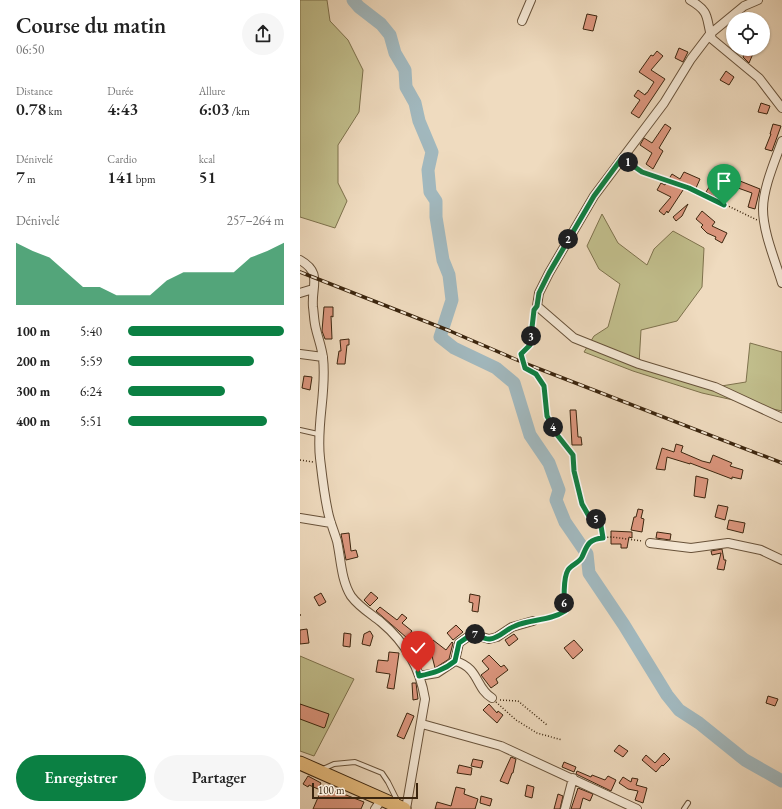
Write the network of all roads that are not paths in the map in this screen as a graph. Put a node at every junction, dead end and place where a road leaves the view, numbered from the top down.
1 (531, 0) edge
2 (690, 0) edge
3 (758, 0) edge
4 (522, 21) dead end
5 (710, 34) junction
6 (782, 108) edge
7 (782, 141) edge
8 (300, 260) edge
9 (782, 283) edge
10 (313, 288) junction
11 (300, 293) edge
12 (537, 306) junction
13 (300, 354) edge
14 (521, 354) road end
15 (323, 357) junction
16 (782, 418) edge
17 (300, 430) edge
18 (318, 434) junction
19 (300, 518) edge
20 (331, 523) junction
21 (650, 543) road end
22 (782, 560) edge
23 (533, 621) road end
24 (455, 661) junction
25 (419, 676) junction
26 (492, 698) road end
27 (422, 724) junction
28 (300, 762) edge
29 (319, 771) junction
30 (573, 778) junction
31 (688, 803) dead end
32 (378, 804) edge
33 (403, 809) edge
34 (565, 809) edge
35 (637, 809) edge
36 (684, 809) edge

1 - 4 street
2 - 5 street
3 - 5 street
5 - 6 street
5 - 12 street
7 - 9 street
8 - 10 street
10 - 11 street
10 - 15 street
12 - 14 lane
12 - 16 street
13 - 15 street
15 - 18 street
17 - 18 lane
18 - 20 street
19 - 20 street
20 - 25 street
21 - 22 street
23 - 24 street
24 - 25 street
24 - 26 street
25 - 27 street
27 - 30 street
27 - 33 street
28 - 29 main road
29 - 32 main road
29 - 33 lane
30 - 34 street
30 - 35 street
31 - 36 lane
32 - 33 main road

